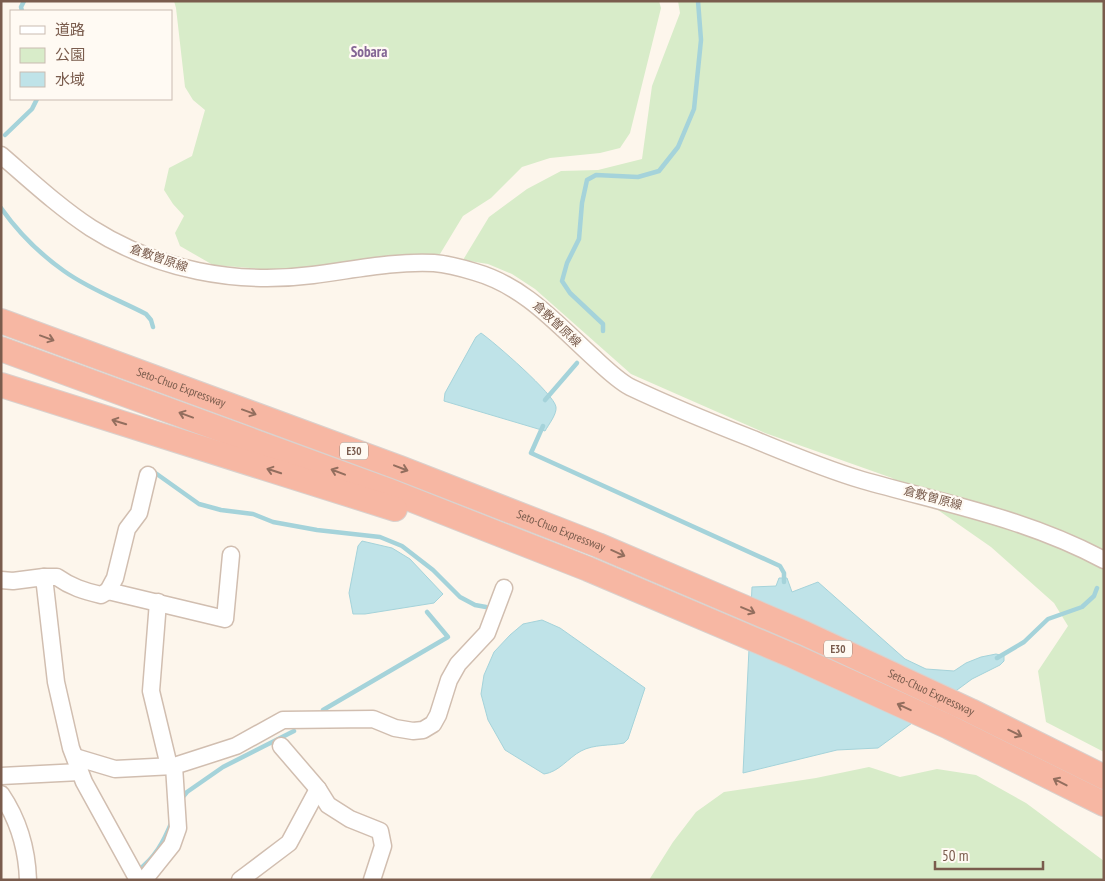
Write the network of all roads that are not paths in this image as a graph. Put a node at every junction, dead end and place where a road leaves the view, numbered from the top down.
1 (3, 156) edge
2 (1, 321) edge
3 (1, 349) edge
4 (1, 385) edge
5 (148, 475) dead end
6 (231, 555) dead end
7 (1104, 560) edge
8 (588, 569) junction
9 (44, 578) junction
10 (1, 580) edge
11 (504, 588) dead end
12 (108, 590) junction
13 (158, 602) junction
14 (282, 746) dead end
15 (77, 764) junction
16 (172, 766) junction
17 (1, 776) edge
18 (1104, 777) edge
19 (318, 789) junction
20 (1, 794) edge
21 (1104, 804) edge
22 (28, 880) edge
23 (138, 880) edge
24 (144, 880) edge
25 (240, 880) edge
26 (372, 880) edge

1 - 7 street, 倉敷曽原線
2 -> 18 highway, Seto-Chuo Expressway / E30
8 -> 3 highway, Seto-Chuo Expressway / E30
8 -> 4 highway
5 - 12 street
6 - 13 street
21 -> 8 highway, Seto-Chuo Expressway / E30
9 - 10 street
9 - 12 street
9 - 15 street
11 - 16 street
12 - 13 street
13 - 16 street
14 - 19 street
15 - 16 street
15 - 17 street
15 - 23 street
16 - 24 street
19 - 25 street
19 - 26 street
20 - 22 street

